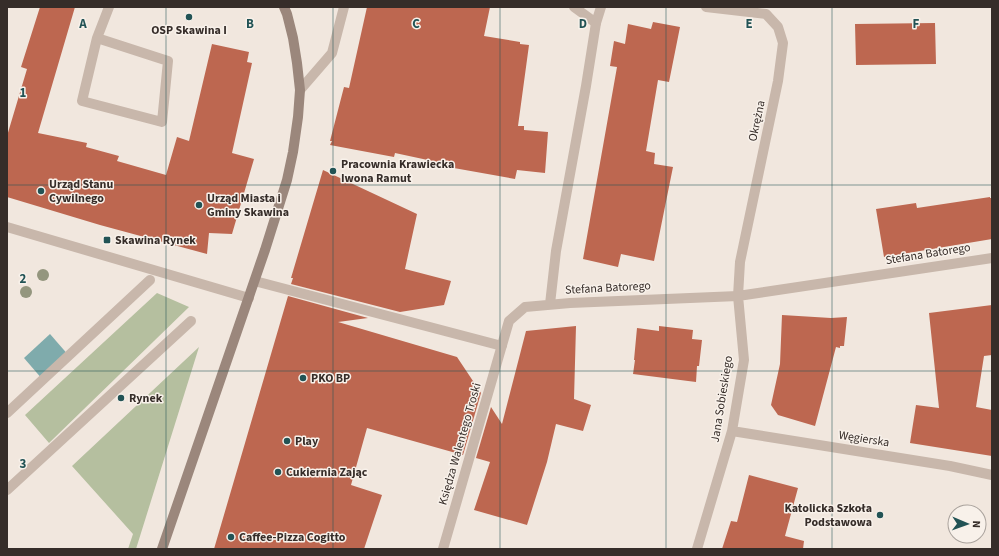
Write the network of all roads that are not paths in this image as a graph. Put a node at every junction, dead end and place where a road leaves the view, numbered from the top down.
1 (109, 7) edge
2 (284, 7) edge
3 (344, 7) edge
4 (574, 7) edge
5 (601, 7) edge
6 (706, 7) edge
7 (596, 22) junction
8 (97, 38) junction
9 (300, 90) junction
10 (7, 227) edge
11 (992, 258) edge
12 (150, 280) dead end
13 (255, 281) junction
14 (738, 296) junction
15 (249, 298) junction
16 (550, 304) junction
17 (191, 322) dead end
18 (502, 346) junction
19 (7, 413) edge
20 (732, 431) junction
21 (992, 474) edge
22 (7, 490) edge
23 (162, 549) edge
24 (443, 549) edge
25 (697, 549) edge

1 - 8 street
2 - 9 main road
3 - 9 street
4 - 7 street
5 - 7 street
6 - 14 street, Okrężna
7 - 16 street
8 - 8 street
9 - 13 main road
10 - 15 street
11 - 14 street, Stefana Batorego
12 - 19 street
13 - 15 main road
13 - 18 street
14 - 16 street, Stefana Batorego
14 - 20 street, Jana Sobieskiego
15 - 23 main road
16 - 18 street, Stefana Batorego
17 - 22 street
18 - 24 street, Księdza Walentego Troski
20 - 21 street, Węgierska
20 - 25 street, Jana Sobieskiego

